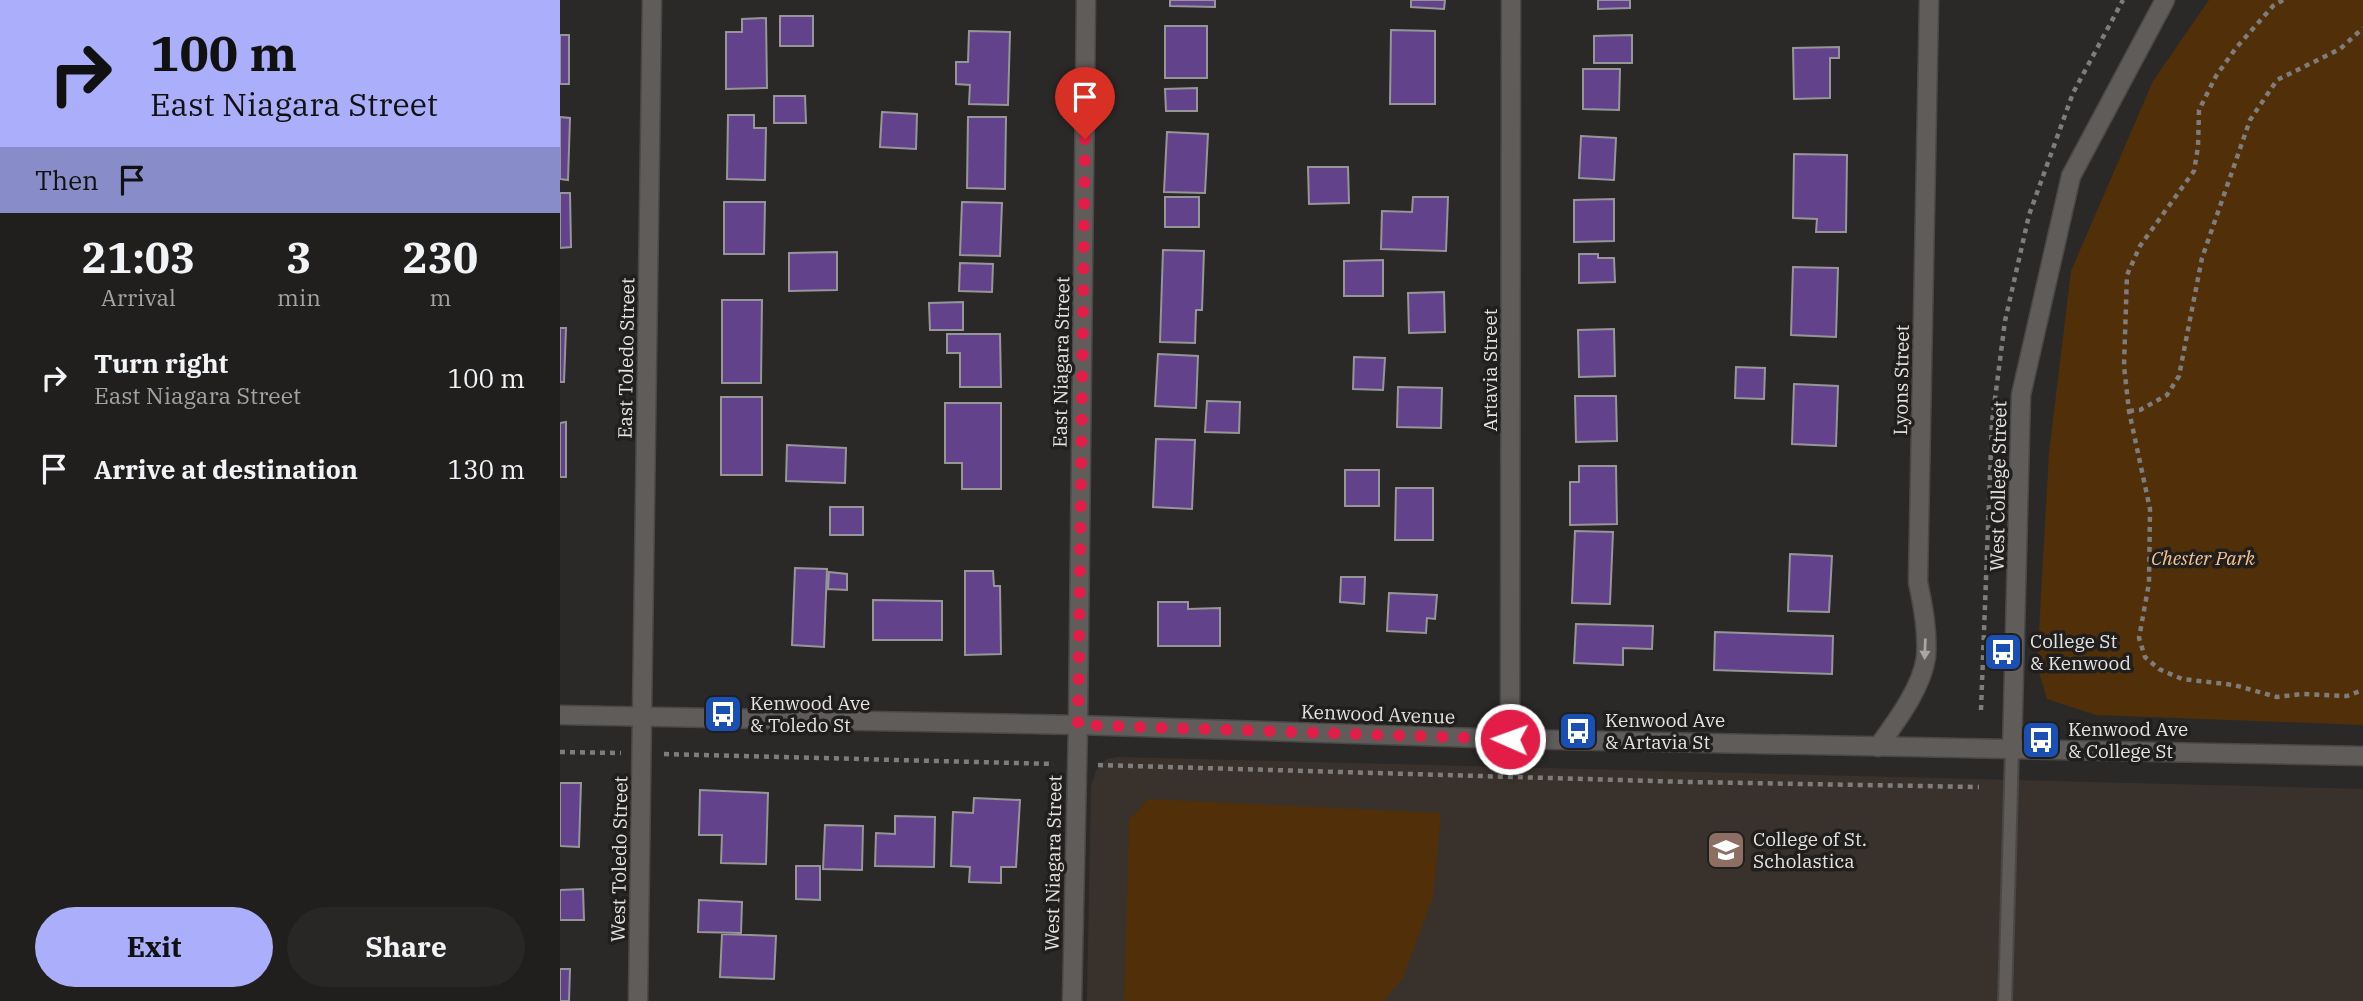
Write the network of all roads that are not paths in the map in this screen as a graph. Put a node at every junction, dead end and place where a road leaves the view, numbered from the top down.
1 (652, 0) edge
2 (1086, 0) edge
3 (1511, 0) edge
4 (1929, 0) edge
5 (2165, 0) edge
6 (560, 715) edge
7 (642, 717) junction
8 (1078, 725) junction
9 (1510, 739) junction
10 (1878, 747) junction
11 (2012, 750) junction
12 (2363, 756) edge
13 (638, 1001) edge
14 (1072, 1001) edge
15 (2005, 1001) edge

1 - 7 street, East Toledo Street
2 - 8 street, East Niagara Street
3 - 9 street, Artavia Street
4 -> 10 street, Lyons Street
5 - 11 street, West College Street
6 - 7 street, Kenwood Avenue
7 - 8 street, Kenwood Avenue
7 - 13 street, West Toledo Street
8 - 9 street, Kenwood Avenue
8 - 14 street, West Niagara Street
9 - 10 street, Kenwood Avenue
10 - 11 street, Kenwood Avenue
11 - 12 street, Kenwood Avenue
11 - 15 lane, West College Street

